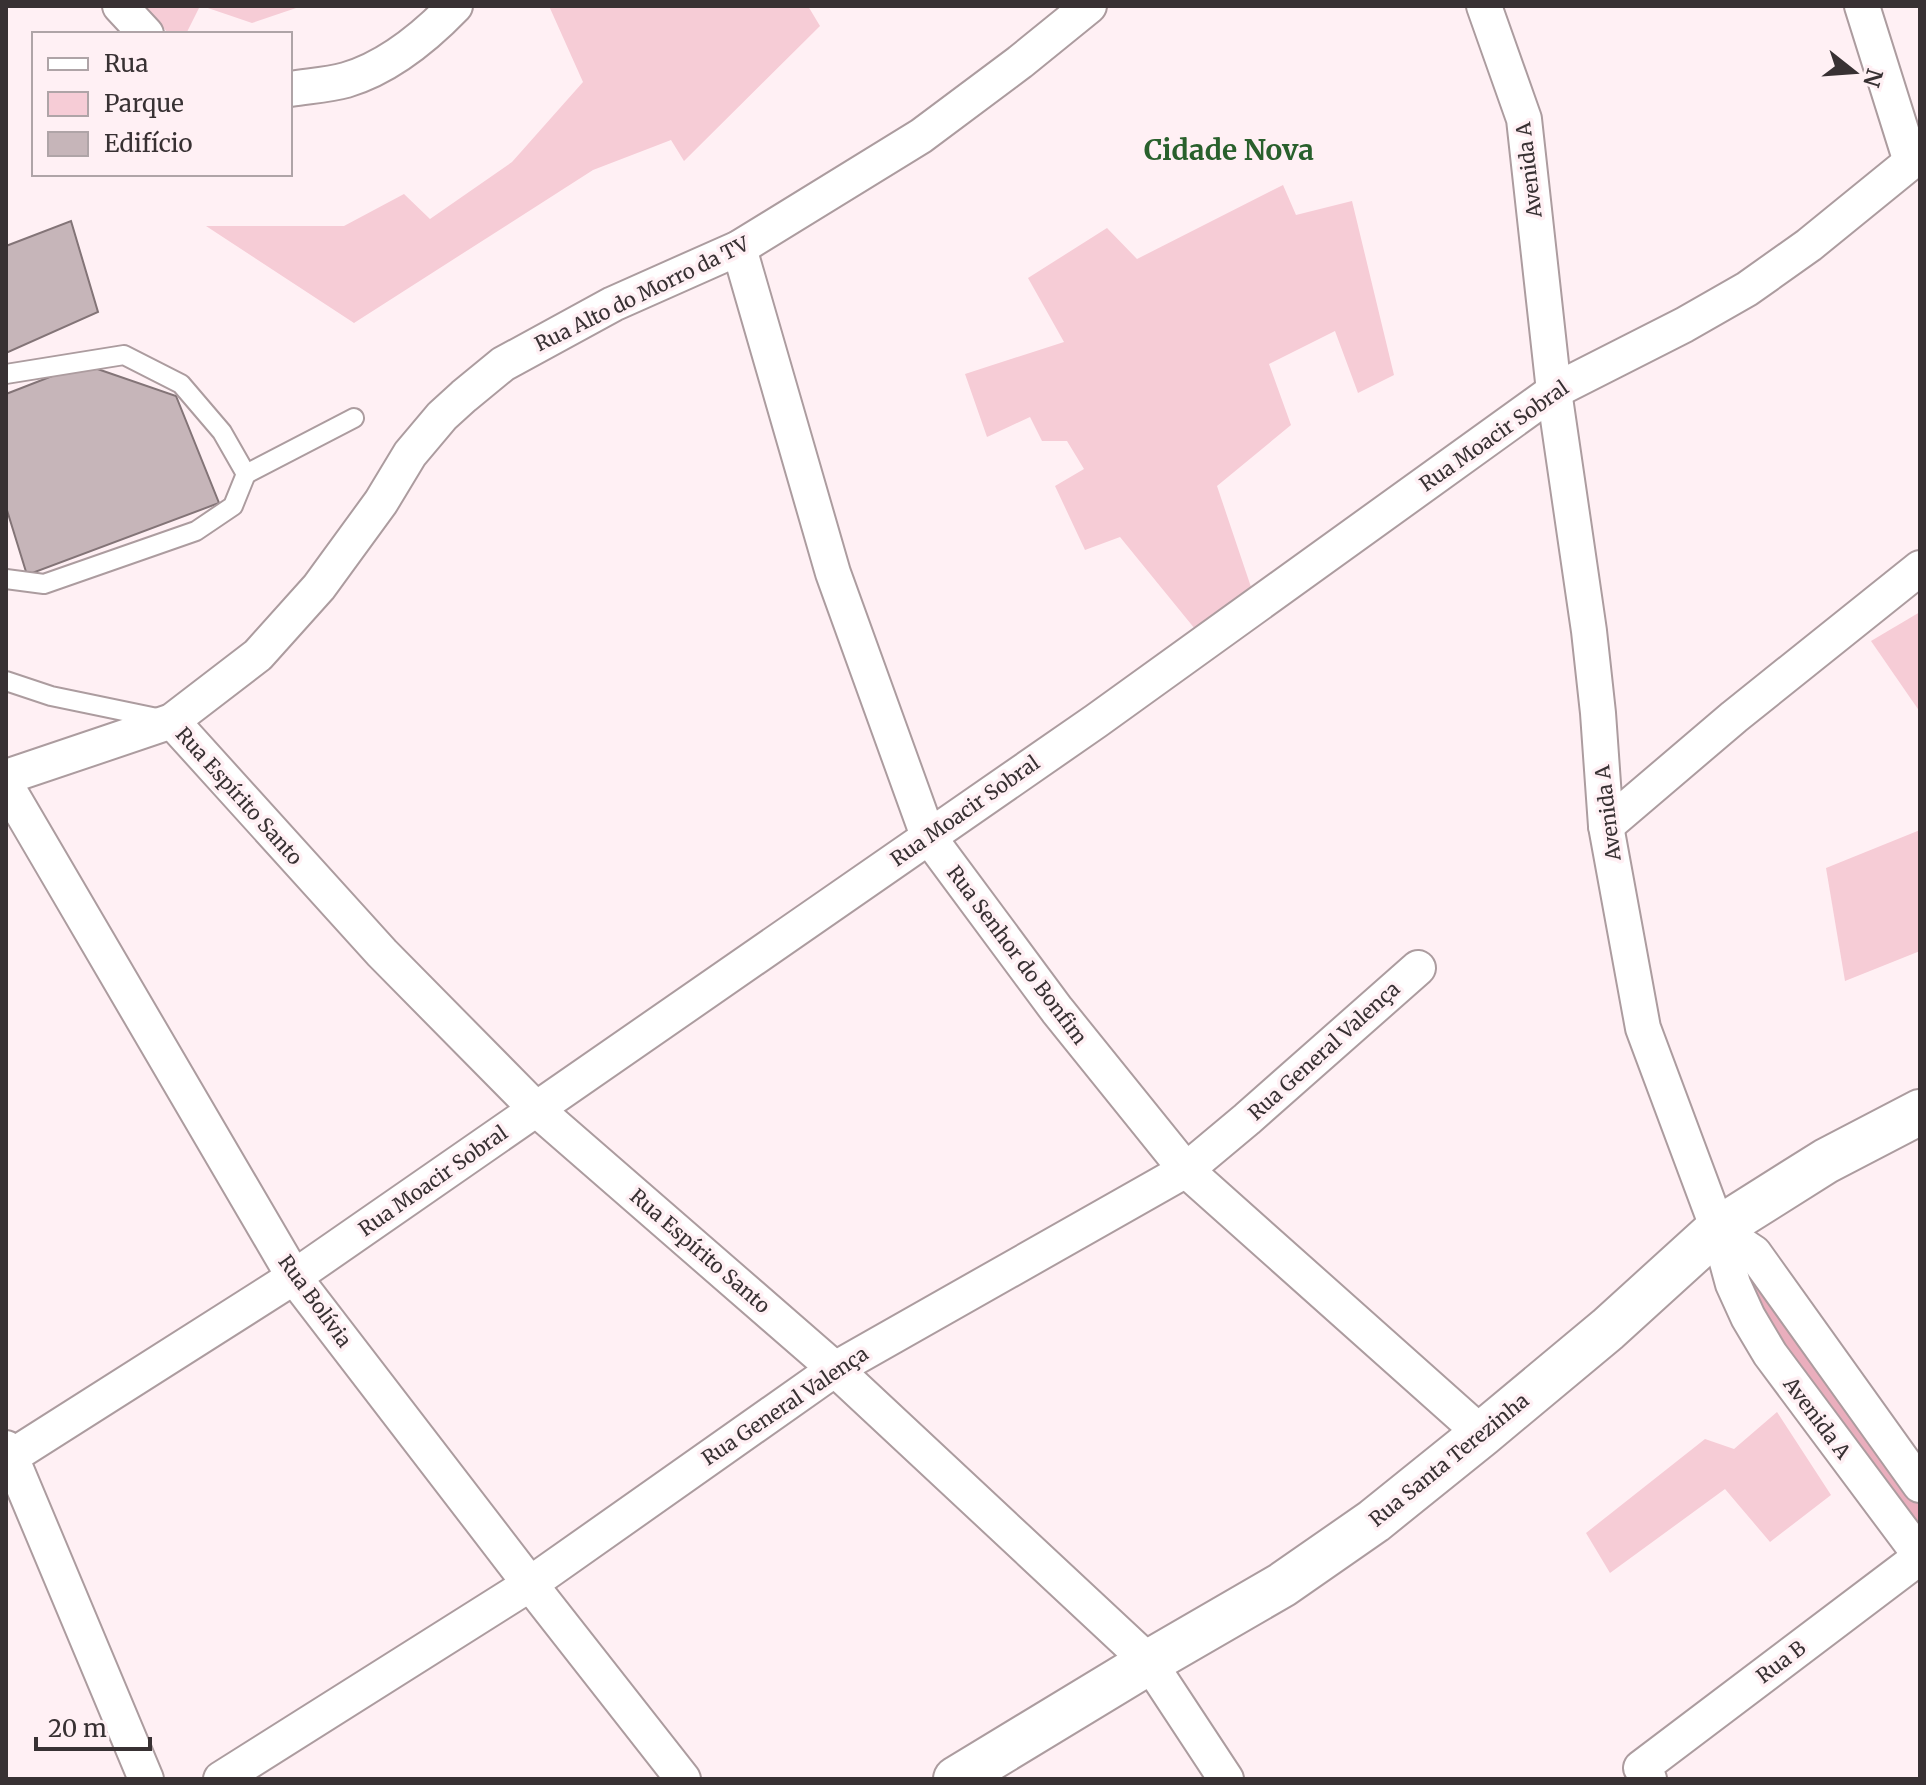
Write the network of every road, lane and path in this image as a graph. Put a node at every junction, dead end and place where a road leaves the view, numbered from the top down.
1 (120, 6) edge
2 (455, 6) edge
3 (1089, 6) edge
4 (1484, 6) edge
5 (1862, 6) edge
6 (144, 32) edge
7 (292, 89) edge
8 (1916, 160) edge
9 (739, 248) junction
10 (6, 374) edge
11 (1554, 391) junction
12 (354, 418) dead end
13 (246, 474) junction
14 (1920, 568) edge
15 (6, 579) edge
16 (6, 681) edge
17 (172, 721) junction
18 (6, 777) edge
19 (6, 785) edge
20 (1606, 826) junction
21 (928, 836) junction
22 (1418, 968) dead end
23 (536, 1109) junction
24 (1920, 1112) edge
25 (1186, 1170) junction
26 (1718, 1229) junction
27 (294, 1277) junction
28 (835, 1369) junction
29 (1482, 1434) junction
30 (8, 1455) edge
31 (1920, 1485) edge
32 (1920, 1556) edge
33 (530, 1584) junction
34 (1149, 1662) junction
35 (1645, 1774) edge
36 (146, 1779) edge
37 (221, 1779) edge
38 (683, 1779) edge
39 (956, 1779) edge
40 (1226, 1779) edge

1 - 6 street
2 - 7 street
3 - 9 street, Rua Alto do Morro da TV
4 - 11 street, Avenida A
5 - 8 street
8 - 11 street, Rua Moacir Sobral
9 - 17 street, Rua Alto do Morro da TV
9 - 21 street, Rua Senhor do Bonfim
10 - 13 lane
11 - 20 street, Avenida A
11 - 21 street, Rua Moacir Sobral
12 - 13 lane
13 - 15 lane
14 - 20 street
16 - 17 lane
17 - 18 street, Rua Alto do Morro da TV
17 - 23 street, Rua Espírito Santo
19 - 27 street, Rua Bolívia
20 - 26 street, Avenida A
21 - 23 street, Rua Moacir Sobral
21 - 25 street, Rua Senhor do Bonfim
22 - 25 street, Rua General Valença
23 - 27 street, Rua Moacir Sobral
23 - 28 street, Rua Espírito Santo
24 - 26 street, Rua Santa Terezinha
25 - 28 street, Rua General Valença
25 - 29 street, Rua Senhor do Bonfim
26 - 29 street, Rua Santa Terezinha
26 - 31 street
26 - 32 street, Avenida A
27 - 30 street, Rua Moacir Sobral
27 - 33 street, Rua Bolívia
28 - 33 street, Rua General Valença
28 - 34 street, Rua Espírito Santo
29 - 34 street, Rua Santa Terezinha
30 - 36 street
32 - 35 street, Rua B
33 - 37 street, Rua General Valença
33 - 38 street, Rua Bolívia
34 - 39 street, Rua Santa Terezinha
34 - 40 street, Rua Espírito Santo

